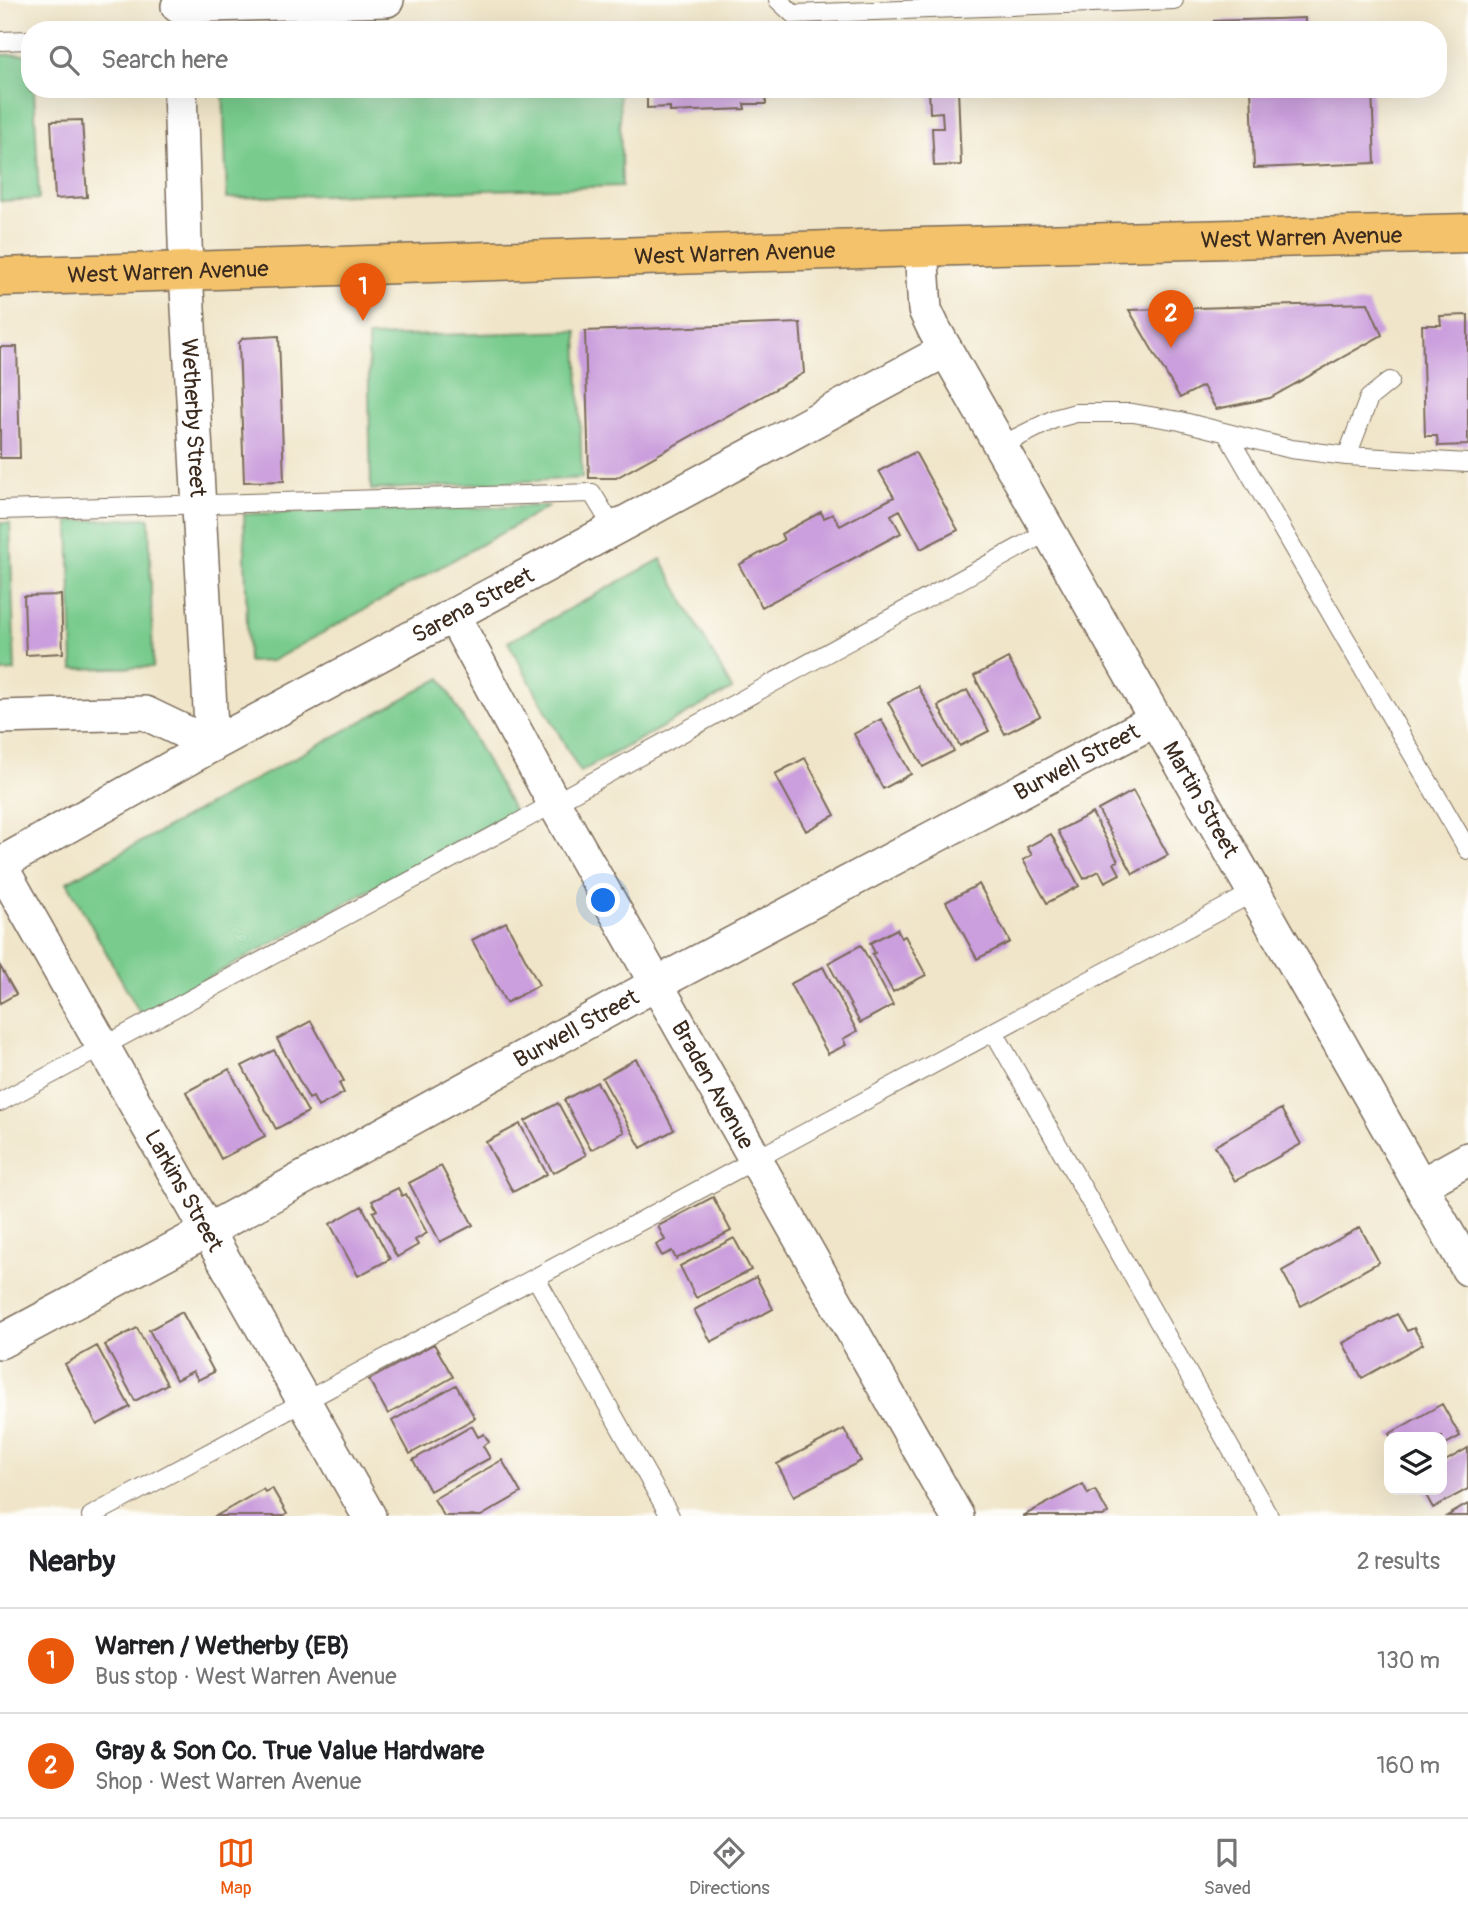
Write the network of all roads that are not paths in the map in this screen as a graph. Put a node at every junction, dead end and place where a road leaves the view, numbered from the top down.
1 (387, 0) edge
2 (778, 0) edge
3 (1174, 0) edge
4 (296, 1) edge
5 (178, 12) edge
6 (21, 40) edge
7 (0, 41) edge
8 (180, 98) edge
9 (1468, 233) edge
10 (921, 247) junction
11 (186, 271) junction
12 (0, 277) edge
13 (946, 350) junction
14 (1390, 381) dead end
15 (1227, 434) junction
16 (1002, 445) junction
17 (1347, 456) junction
18 (1468, 463) edge
19 (200, 503) junction
20 (0, 510) edge
21 (614, 529) junction
22 (1049, 531) junction
23 (453, 615) junction
24 (0, 718) edge
25 (1155, 720) junction
26 (212, 745) junction
27 (554, 803) junction
28 (1468, 850) edge
29 (0, 865) edge
30 (1254, 892) junction
31 (656, 984) junction
32 (994, 1032) junction
33 (102, 1046) junction
34 (0, 1101) edge
35 (1468, 1159) edge
36 (756, 1160) junction
37 (1421, 1185) junction
38 (207, 1231) junction
39 (1468, 1269) edge
40 (536, 1278) junction
41 (0, 1342) edge
42 (305, 1403) junction
43 (91, 1516) edge
44 (369, 1516) edge
45 (670, 1516) edge
46 (957, 1516) edge
47 (1269, 1516) edge

1 - 4 street
2 - 3 lane
4 - 5 street
6 - 7 lane
8 - 11 street, Wetherby Street
9 - 10 main road, West Warren Avenue
10 - 11 main road, West Warren Avenue
10 - 13 street, Martin Street
11 - 12 main road, West Warren Avenue
11 - 19 street, Wetherby Street
13 - 16 street, Martin Street
13 - 21 street, Sarena Street
14 - 17 lane
15 - 16 lane
15 - 17 lane
15 - 28 lane
16 - 22 street, Martin Street
17 - 18 lane
19 - 20 lane
19 - 21 lane
19 - 26 street, Wetherby Street
21 - 23 street, Sarena Street
22 - 25 street, Martin Street
22 - 27 lane
23 - 26 street, Sarena Street
23 - 27 street, Braden Avenue
24 - 26 street
25 - 30 street, Martin Street
25 - 31 street, Burwell Street
26 - 29 street, Sarena Street
27 - 31 street, Braden Avenue
27 - 33 lane
29 - 33 street, Larkins Street
30 - 32 lane
30 - 37 street, Martin Street
31 - 36 street, Braden Avenue
31 - 38 street, Burwell Street
32 - 36 lane
32 - 47 lane
33 - 34 lane
33 - 38 street, Larkins Street
35 - 37 street
36 - 40 lane
36 - 46 street, Braden Avenue
37 - 39 street, Martin Street
38 - 41 street, Burwell Street
38 - 42 street, Larkins Street
40 - 42 lane
40 - 45 lane
42 - 43 lane
42 - 44 street, Larkins Street

